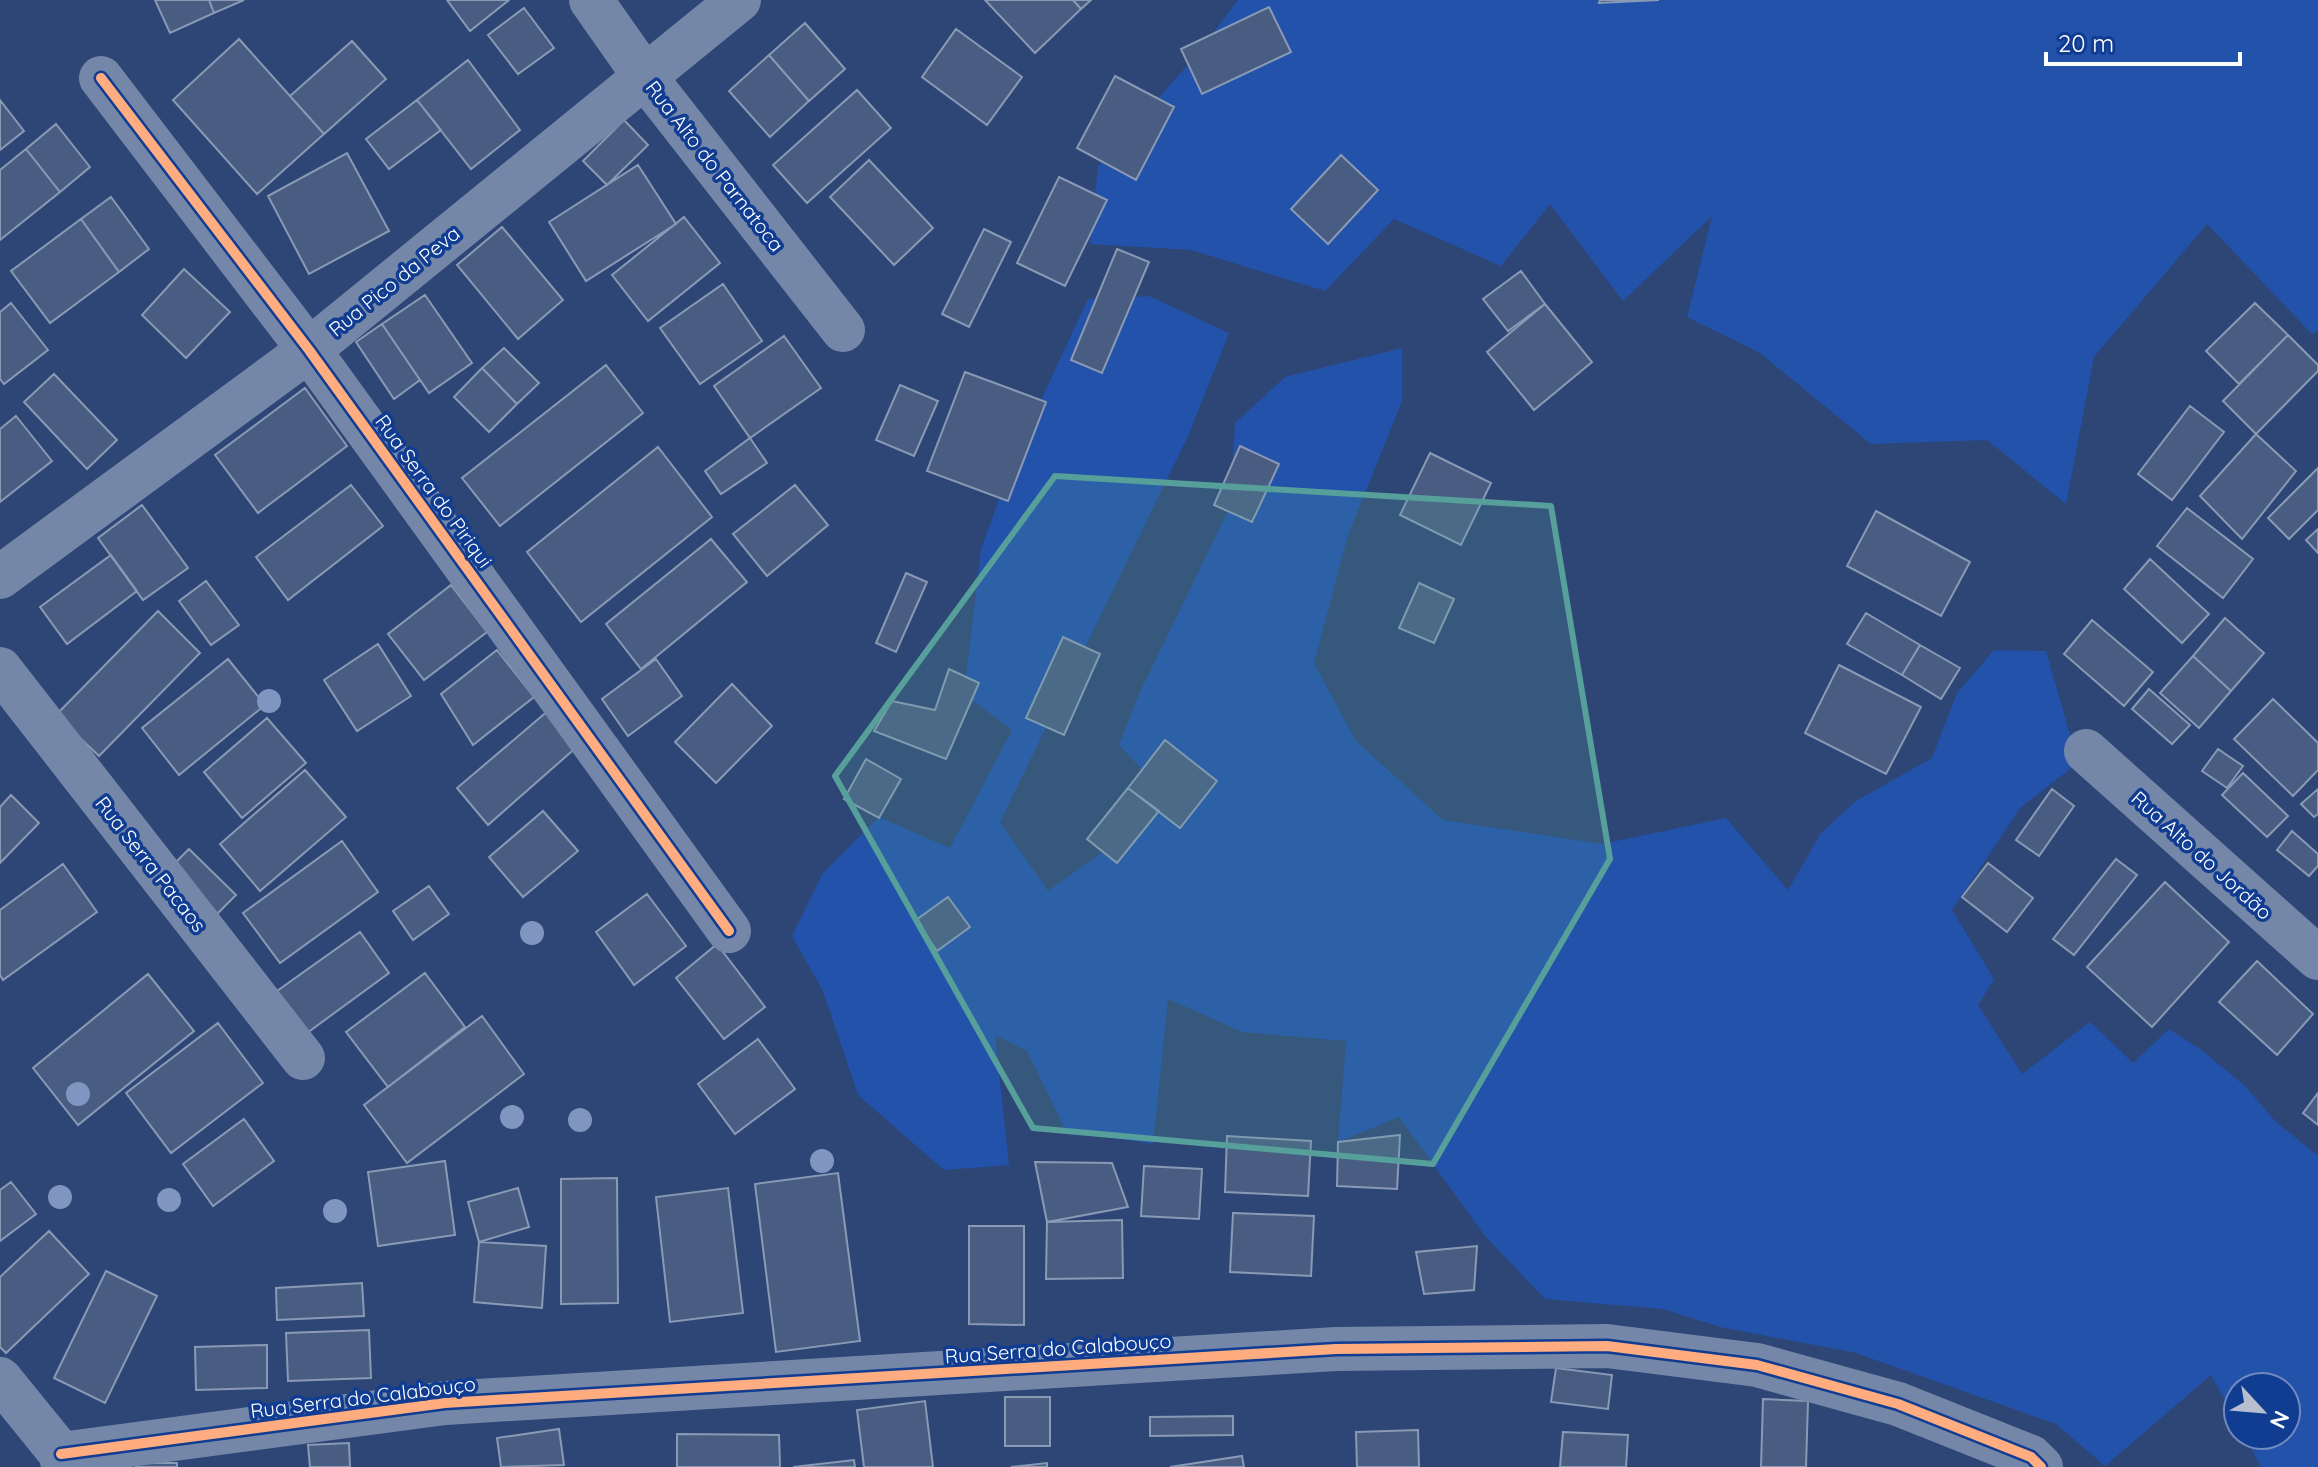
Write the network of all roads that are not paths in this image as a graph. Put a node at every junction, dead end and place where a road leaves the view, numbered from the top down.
1 (591, 0) edge
2 (739, 0) edge
3 (645, 77) junction
4 (101, 78) dead end
5 (843, 330) dead end
6 (309, 350) junction
7 (0, 577) edge
8 (0, 669) edge
9 (2086, 751) dead end
10 (729, 931) dead end
11 (2318, 958) edge
12 (303, 1058) dead end
13 (0, 1379) edge
14 (62, 1460) edge
15 (2041, 1467) edge

1 - 3 street, Rua Alto do Parnatoca
2 - 3 street, Rua Pico da Peva
3 - 5 street, Rua Alto do Parnatoca
3 - 6 street, Rua Pico da Peva
4 - 6 street, Rua Serra do Piriqui
6 - 7 street, Rua Pico da Peva
6 - 10 street, Rua Serra do Piriqui
8 - 12 street, Rua Serra Pacaos
9 - 11 street, Rua Alto do Jordão
13 - 14 street
14 - 15 street, Rua Serra do Calabouço

